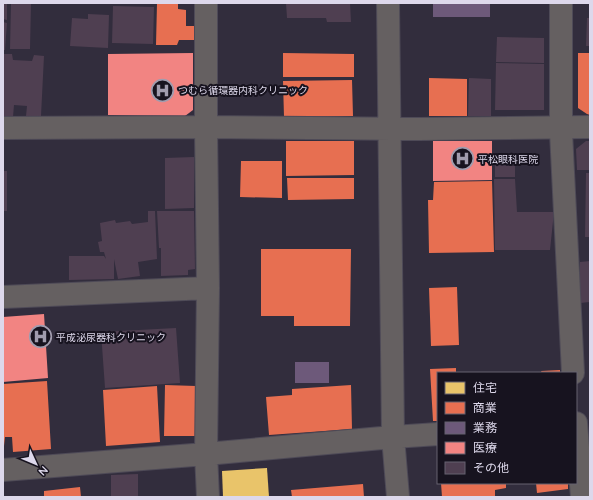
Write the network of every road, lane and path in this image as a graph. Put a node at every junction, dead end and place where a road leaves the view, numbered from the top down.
1 (206, 3) edge
2 (388, 3) edge
3 (561, 3) edge
4 (206, 127) junction
5 (561, 127) junction
6 (590, 127) edge
7 (3, 128) edge
8 (389, 129) junction
9 (208, 288) junction
10 (3, 297) edge
11 (573, 372) edge
12 (577, 427) edge
13 (590, 427) edge
14 (437, 434) edge
15 (393, 437) junction
16 (577, 439) edge
17 (206, 454) junction
18 (3, 470) edge
19 (208, 497) edge
20 (398, 497) edge
21 (582, 497) edge

1 - 4 street
2 - 8 street
3 - 5 street
4 - 7 street
4 - 8 street
4 - 9 street
5 - 6 street
5 - 8 street
5 - 11 street
8 - 15 street
9 - 10 street
9 - 17 street
12 - 13 street
14 - 15 street
15 - 17 street
15 - 20 street
16 - 21 street
17 - 18 street
17 - 19 street

